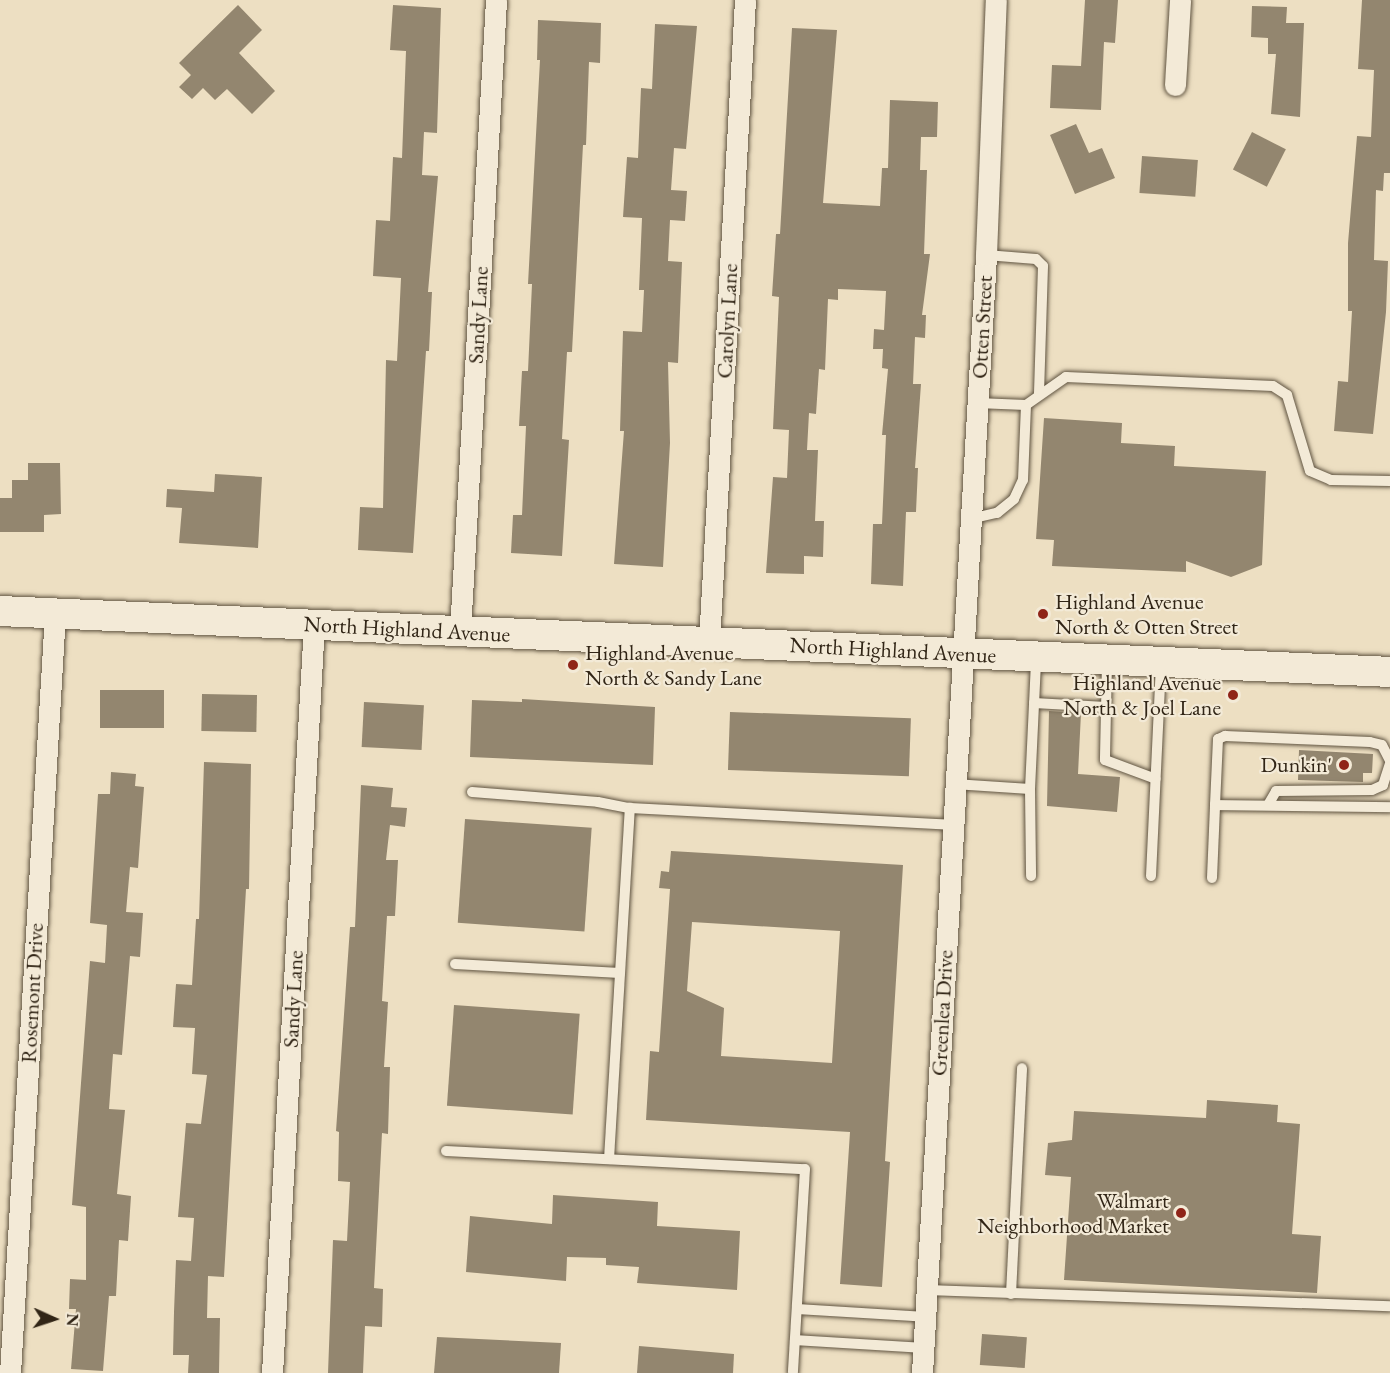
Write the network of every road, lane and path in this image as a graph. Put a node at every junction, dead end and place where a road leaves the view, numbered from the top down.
1 (496, 0) edge
2 (745, 0) edge
3 (996, 0) edge
4 (1180, 0) edge
5 (1175, 86) dead end
6 (986, 255) junction
7 (1039, 395) junction
8 (977, 404) junction
9 (1026, 405) junction
10 (1390, 481) edge
11 (970, 519) junction
12 (0, 611) edge
13 (55, 614) junction
14 (314, 624) junction
15 (460, 631) junction
16 (709, 642) junction
17 (962, 654) junction
18 (1036, 656) junction
19 (1107, 659) junction
20 (1161, 661) junction
21 (1390, 672) edge
22 (1034, 704) junction
23 (1106, 707) junction
24 (1390, 763) edge
25 (1156, 779) junction
26 (954, 784) junction
27 (1030, 789) junction
28 (472, 792) dead end
29 (1215, 805) junction
30 (1268, 805) junction
31 (1390, 807) edge
32 (630, 808) junction
33 (951, 825) junction
34 (1031, 876) dead end
35 (1151, 876) dead end
36 (1212, 878) dead end
37 (455, 964) dead end
38 (620, 973) junction
39 (1022, 1068) dead end
40 (446, 1151) dead end
41 (609, 1159) junction
42 (927, 1290) junction
43 (1011, 1294) junction
44 (1390, 1306) edge
45 (797, 1309) junction
46 (926, 1317) junction
47 (795, 1340) junction
48 (924, 1348) junction
49 (10, 1373) edge
50 (272, 1373) edge
51 (793, 1373) edge
52 (922, 1373) edge

1 - 15 street, Sandy Lane
2 - 16 street, Carolyn Lane
3 - 6 street, Otten Street
4 - 5 street
6 - 7 lane
6 - 8 street, Otten Street
7 - 9 lane
7 - 10 lane
8 - 9 lane
8 - 11 street, Otten Street
9 - 11 lane
11 - 17 street, Otten Street
12 - 13 street, North Highland Avenue
13 - 14 street, North Highland Avenue
13 - 49 street, Rosemont Drive
14 - 15 street, North Highland Avenue
14 - 50 street, Sandy Lane
15 - 16 street, North Highland Avenue
16 - 17 street, North Highland Avenue
17 - 18 street, North Highland Avenue
17 - 26 street, Greenlea Drive
18 - 19 street, North Highland Avenue
18 - 22 lane
19 - 20 street, North Highland Avenue
19 - 23 lane
20 - 21 street, North Highland Avenue
20 - 25 lane
22 - 23 lane
22 - 27 lane
23 - 25 lane
24 - 29 lane
24 - 30 lane
25 - 35 lane
26 - 27 lane
26 - 33 street, Greenlea Drive
27 - 34 lane
28 - 32 lane
29 - 30 lane
29 - 36 lane
30 - 31 lane
32 - 33 lane
32 - 38 lane
33 - 42 street, Greenlea Drive
37 - 38 lane
38 - 41 lane
39 - 43 lane
40 - 41 lane
41 - 45 lane
42 - 43 lane
42 - 46 street, Greenlea Drive
43 - 44 lane
45 - 46 lane
45 - 47 lane
46 - 48 street, Greenlea Drive
47 - 48 lane
47 - 51 lane
48 - 52 street, Greenlea Drive

